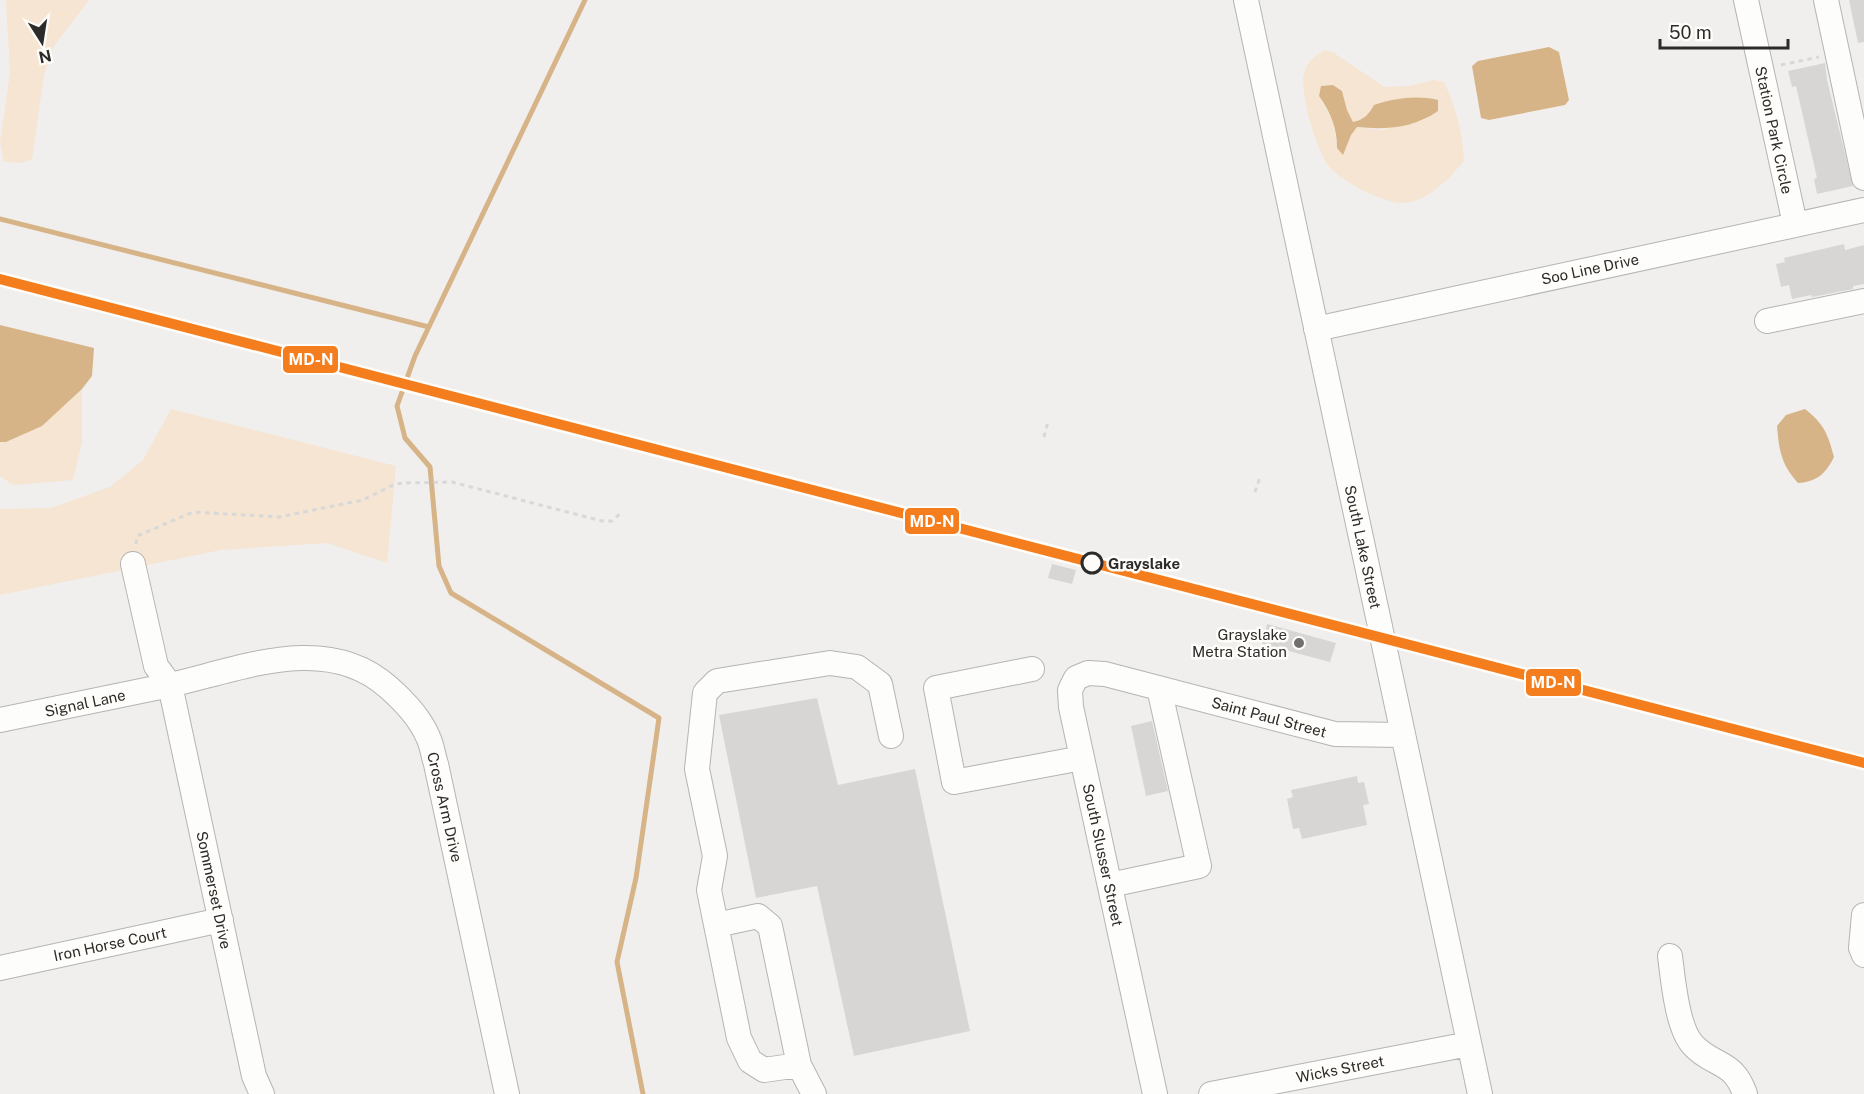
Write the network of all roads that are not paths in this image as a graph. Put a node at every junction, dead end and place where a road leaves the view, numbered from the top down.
1 (1246, 0) edge
2 (1746, 0) edge
3 (1826, 0) edge
4 (1864, 178) edge
5 (1864, 210) edge
6 (1795, 224) junction
7 (1864, 301) edge
8 (1767, 321) dead end
9 (1317, 329) junction
10 (133, 564) road end
11 (1032, 669) dead end
12 (170, 685) junction
13 (1148, 685) junction
14 (0, 720) edge
15 (1403, 735) junction
16 (891, 736) dead end
17 (1082, 758) junction
18 (1110, 885) junction
19 (1864, 915) edge
20 (221, 920) junction
21 (716, 926) junction
22 (1864, 955) edge
23 (1670, 956) dead end
24 (0, 968) edge
25 (1469, 1044) junction
26 (799, 1065) junction
27 (262, 1094) edge
28 (507, 1094) edge
29 (814, 1094) edge
30 (1155, 1094) edge
31 (1211, 1094) edge
32 (1480, 1094) edge
33 (1745, 1094) edge

1 - 9 street, South Lake Street
2 - 6 street, Station Park Circle
3 - 4 street
5 - 6 street, Soo Line Drive
6 - 9 street, Soo Line Drive
7 - 8 street
9 - 15 street, South Lake Street
10 - 12 street, Sommerset Drive
11 - 17 street
12 - 14 street, Signal Lane
12 - 20 street, Sommerset Drive
12 - 28 street, Cross Arm Drive
13 - 15 street, Saint Paul Street
13 - 17 street, South Slusser Street
13 - 18 street
15 - 25 street, South Lake Street
16 - 21 street
17 - 18 street, South Slusser Street
18 - 30 street, South Slusser Street
19 - 22 street
20 - 24 street, Iron Horse Court
20 - 27 street, Sommerset Drive
21 - 26 street
21 - 26 street
23 - 33 street
25 - 31 street, Wicks Street
25 - 32 street, South Lake Street
26 - 29 street

